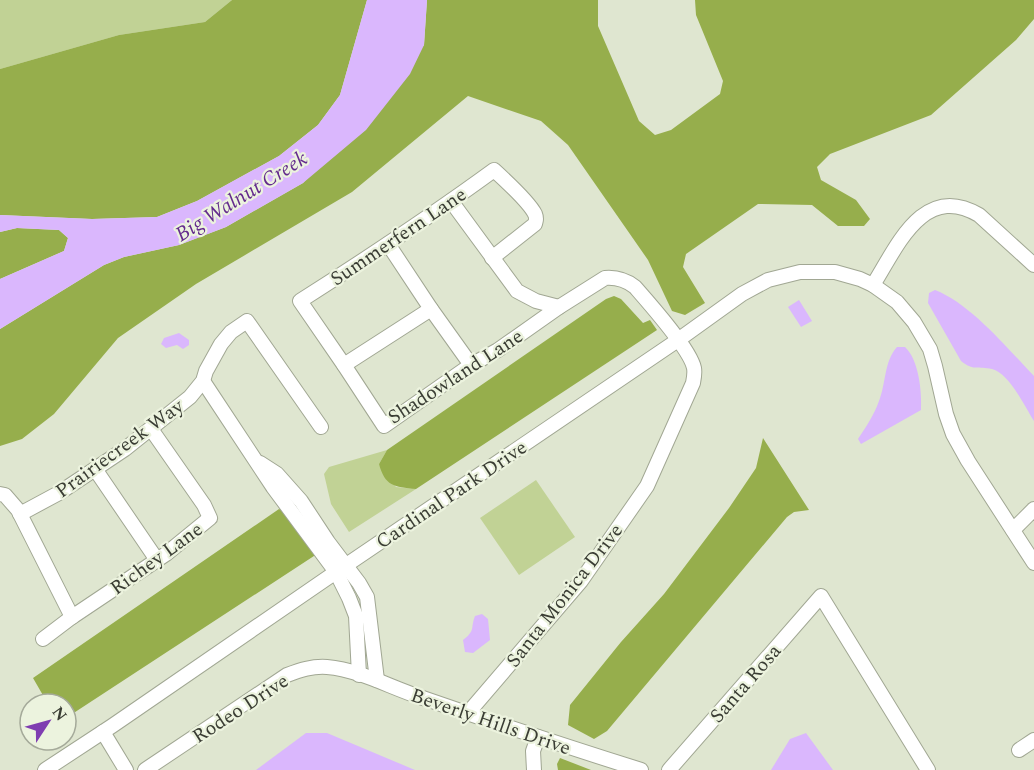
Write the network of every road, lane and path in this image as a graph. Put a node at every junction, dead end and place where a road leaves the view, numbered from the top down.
1 (451, 201) junction
2 (388, 244) junction
3 (1031, 257) edge
4 (492, 258) junction
5 (873, 285) junction
6 (300, 301) joint
7 (559, 306) junction
8 (431, 309) junction
9 (678, 340) junction
10 (345, 365) junction
11 (471, 365) junction
12 (203, 381) junction
13 (321, 427) dead end
14 (150, 429) junction
15 (95, 469) junction
16 (0, 494) edge
17 (1034, 509) edge
18 (20, 514) junction
19 (1012, 530) junction
20 (157, 560) junction
21 (1034, 563) edge
22 (341, 568) junction
23 (72, 617) junction
24 (43, 639) dead end
25 (342, 669) joint
26 (359, 675) junction
27 (377, 680) junction
28 (468, 713) junction
29 (103, 732) junction
30 (538, 737) junction
31 (1034, 740) edge
32 (1018, 750) dead end
33 (45, 770) edge
34 (126, 770) edge
35 (145, 770) edge
36 (534, 770) edge
37 (641, 770) edge
38 (669, 770) edge
39 (928, 770) edge

1 - 2 street, Summerfern Lane
1 - 4 street
1 - 4 street, Summerfern Lane
2 - 6 street, Summerfern Lane
2 - 8 street
3 - 5 street
4 - 7 street
5 - 9 street, Cardinal Park Drive
5 - 19 street, Cardinal Park Drive
6 - 10 street, Shadowland Lane
7 - 9 street, Shadowland Lane
7 - 11 street, Shadowland Lane
8 - 10 street
8 - 11 street
9 - 22 street, Cardinal Park Drive
9 - 28 street, Santa Monica Drive
10 - 11 street, Shadowland Lane
12 - 13 street, Prairiecreek Way
12 - 14 street, Prairiecreek Way
12 - 22 street
14 - 15 street, Prairiecreek Way
14 - 20 street, Richey Lane
15 - 18 street, Prairiecreek Way
15 - 20 street
16 - 18 street
17 - 19 street
18 - 23 street
19 - 21 street, Cardinal Park Drive
20 - 23 street, Richey Lane
22 - 26 street
22 - 27 street
22 - 29 street, Cardinal Park Drive
23 - 24 street, Richey Lane
25 - 26 street, Beverly Hills Drive
25 - 35 street, Rodeo Drive
26 - 27 street, Beverly Hills Drive
27 - 28 street, Beverly Hills Drive
28 - 30 street, Beverly Hills Drive
29 - 33 street, Cardinal Park Drive
29 - 34 street
30 - 36 street
30 - 37 street, Beverly Hills Drive
31 - 32 street
38 - 39 street, Santa Rosa

